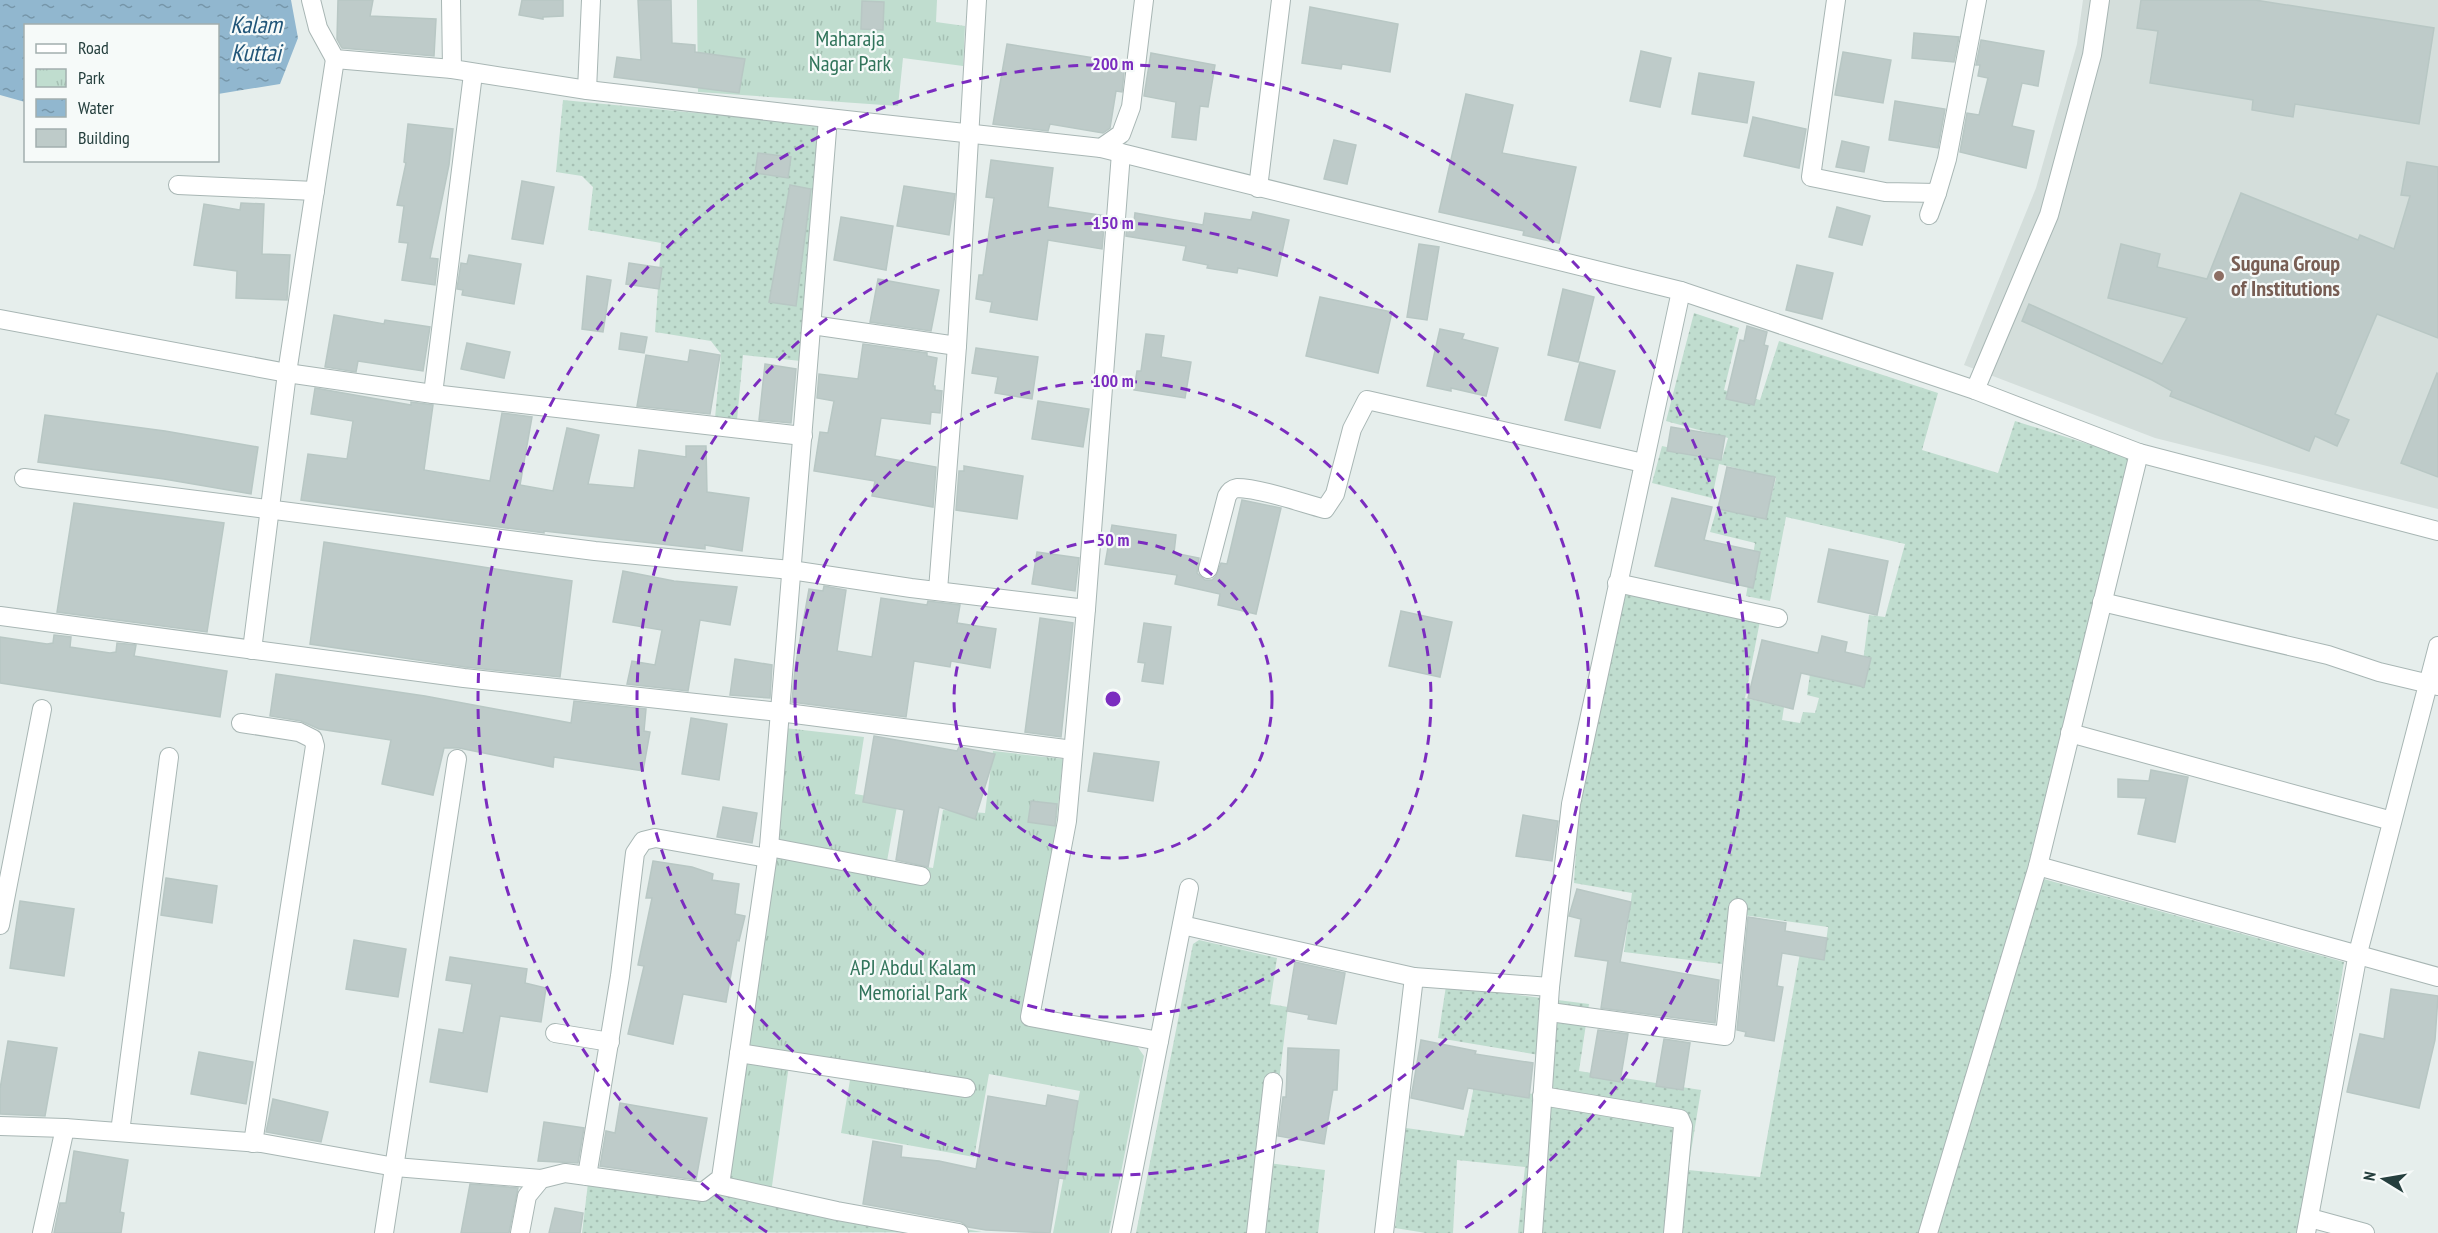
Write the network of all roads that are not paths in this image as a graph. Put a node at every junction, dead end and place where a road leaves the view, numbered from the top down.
1 (311, 0) edge
2 (451, 0) edge
3 (591, 0) edge
4 (976, 0) edge
5 (1144, 0) edge
6 (1281, 0) edge
7 (1836, 0) edge
8 (1977, 0) edge
9 (2100, 0) edge
10 (335, 58) junction
11 (452, 69) junction
12 (473, 74) junction
13 (587, 90) junction
14 (828, 118) junction
15 (969, 131) junction
16 (1101, 148) junction
17 (1121, 153) junction
18 (178, 185) dead end
19 (1258, 188) junction
20 (315, 191) junction
21 (1937, 193) junction
22 (1929, 215) dead end
23 (1681, 291) junction
24 (0, 319) edge
25 (813, 325) junction
26 (957, 346) junction
27 (288, 373) junction
28 (1975, 390) junction
29 (433, 394) junction
30 (803, 436) junction
31 (2139, 453) junction
32 (1643, 463) junction
33 (24, 478) dead end
34 (270, 511) junction
35 (2438, 531) edge
36 (1208, 569) dead end
37 (791, 570) junction
38 (1617, 583) junction
39 (938, 590) junction
40 (2102, 602) junction
41 (1086, 609) junction
42 (0, 616) edge
43 (1778, 618) dead end
44 (2438, 646) edge
45 (252, 650) junction
46 (2433, 685) edge
47 (42, 709) dead end
48 (779, 712) junction
49 (241, 723) dead end
50 (2070, 733) junction
51 (1073, 750) junction
52 (169, 757) dead end
53 (457, 759) dead end
54 (2392, 821) junction
55 (768, 852) junction
56 (2038, 866) junction
57 (921, 876) dead end
58 (1190, 888) dead end
59 (1737, 908) dead end
60 (1182, 925) junction
61 (0, 926) edge
62 (2358, 953) junction
63 (1414, 977) junction
64 (2438, 977) edge
65 (1550, 987) junction
66 (1550, 1012) junction
67 (555, 1033) dead end
68 (1159, 1041) junction
69 (609, 1042) junction
70 (739, 1053) junction
71 (1273, 1082) dead end
72 (966, 1088) dead end
73 (1542, 1096) junction
74 (0, 1126) edge
75 (65, 1128) junction
76 (120, 1132) junction
77 (253, 1143) junction
78 (395, 1167) junction
79 (587, 1176) junction
80 (541, 1179) junction
81 (714, 1184) junction
82 (2308, 1226) edge
83 (42, 1233) edge
84 (384, 1233) edge
85 (520, 1233) edge
86 (959, 1233) edge
87 (1121, 1233) edge
88 (1256, 1233) edge
89 (1384, 1233) edge
90 (1533, 1233) edge
91 (1673, 1233) edge
92 (1928, 1233) edge
93 (2365, 1233) edge

1 - 10 street
2 - 11 street
3 - 13 street
4 - 15 street
5 - 16 street
6 - 19 street
7 - 21 street
8 - 21 street
9 - 28 street
10 - 11 street
10 - 20 street
11 - 12 street
12 - 13 street
12 - 29 street
13 - 14 street
14 - 15 street
14 - 25 street
15 - 16 street
15 - 26 street
16 - 17 street
17 - 19 street
17 - 41 street
18 - 20 street
19 - 23 street
20 - 27 street
21 - 22 street
23 - 28 street
23 - 32 street
24 - 27 street
25 - 26 street
25 - 30 street
26 - 39 street
27 - 29 street
27 - 34 street
28 - 31 street
29 - 30 street
30 - 37 street
31 - 35 street
31 - 40 street
32 - 36 street
32 - 38 street
33 - 34 street
34 - 37 street
34 - 45 street
37 - 39 street
37 - 48 street
38 - 43 street
38 - 65 street
39 - 41 street
40 - 46 street
40 - 50 street
41 - 51 street
42 - 45 street
44 - 46 street
45 - 48 street
46 - 54 street
47 - 61 street
48 - 51 street
48 - 55 street
49 - 77 street
50 - 54 street
50 - 56 street
51 - 68 street
52 - 76 street
53 - 78 street
54 - 62 street
55 - 57 street
55 - 69 street
55 - 70 street
56 - 62 street
56 - 92 street
58 - 60 street
59 - 66 street
60 - 63 street
60 - 68 street
62 - 64 street
62 - 82 street
63 - 65 street
63 - 89 street
65 - 66 street
66 - 73 street
67 - 69 street
68 - 87 street
69 - 79 street
70 - 72 street
70 - 81 street
71 - 88 street
73 - 90 street
73 - 91 street
74 - 75 street
75 - 76 street
75 - 83 street
76 - 77 street
77 - 78 street
78 - 80 street
78 - 84 street
79 - 80 street
79 - 81 street
80 - 85 street
81 - 86 street
82 - 93 street

